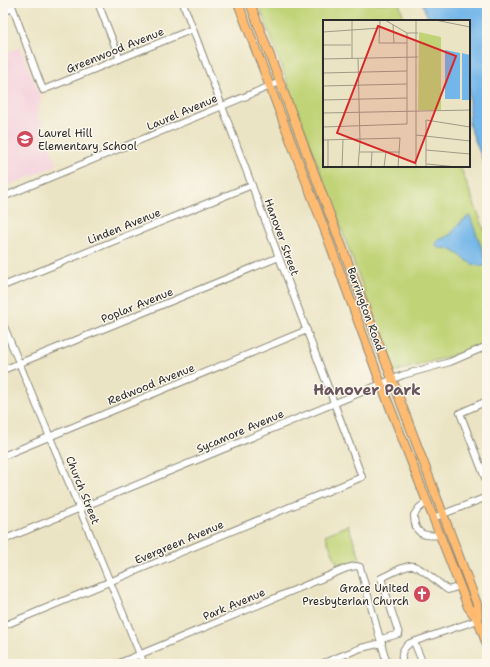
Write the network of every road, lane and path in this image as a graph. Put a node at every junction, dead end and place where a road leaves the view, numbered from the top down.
1 (98, 3) edge
2 (183, 3) edge
3 (238, 3) edge
4 (250, 3) edge
5 (12, 6) edge
6 (3, 12) edge
7 (193, 29) junction
8 (120, 59) junction
9 (280, 82) junction
10 (270, 86) junction
11 (222, 106) junction
12 (252, 185) junction
13 (3, 197) edge
14 (279, 257) junction
15 (3, 286) edge
16 (3, 324) edge
17 (307, 330) junction
18 (487, 346) edge
19 (20, 364) junction
20 (3, 370) edge
21 (392, 380) junction
22 (381, 384) junction
23 (487, 402) edge
24 (335, 403) junction
25 (50, 436) junction
26 (3, 456) edge
27 (362, 477) joint
28 (487, 483) edge
29 (487, 497) edge
30 (427, 502) junction
31 (80, 509) junction
32 (443, 514) junction
33 (433, 518) junction
34 (440, 535) junction
35 (3, 540) edge
36 (110, 581) junction
37 (460, 586) junction
38 (478, 620) junction
39 (3, 626) edge
40 (382, 641) junction
41 (414, 642) junction
42 (487, 645) edge
43 (140, 654) junction
44 (117, 664) edge
45 (144, 664) edge
46 (321, 664) edge
47 (387, 664) edge
48 (403, 664) edge
49 (422, 664) edge

1 - 8 street
2 - 7 street, Hanover Street
3 - 10 main road, Barrington Road
4 - 9 main road, Barrington Road
5 - 6 street
5 - 8 street, Greenwood Avenue
7 - 8 street, Greenwood Avenue
7 - 11 street, Hanover Street
9 - 10 street, Laurel Avenue
9 - 21 main road, Barrington Road
10 - 11 street, Laurel Avenue
10 - 22 main road, Barrington Road
11 - 12 street, Hanover Street
11 - 13 street, Laurel Avenue
12 - 14 street, Hanover Street
12 - 15 street, Linden Avenue
14 - 17 street, Hanover Street
14 - 19 street, Poplar Avenue
16 - 19 street, Church Street
17 - 24 street, Hanover Street
17 - 25 street, Redwood Avenue
18 - 21 street, Sycamore Avenue
19 - 20 street, Poplar Avenue
19 - 25 street, Church Street
21 - 22 street, Sycamore Avenue
21 - 32 main road, Barrington Road
22 - 24 street, Sycamore Avenue
22 - 30 main road, Barrington Road
23 - 28 street
24 - 27 street, Hanover Street
24 - 31 street, Sycamore Avenue
25 - 26 street, Redwood Avenue
25 - 31 street, Church Street
27 - 36 street, Evergreen Avenue
29 - 32 street
30 - 33 main road, Barrington Road
30 - 34 street
31 - 35 street, Sycamore Avenue
31 - 36 street, Church Street
32 - 33 street
32 - 38 main road, Barrington Road
33 - 34 main road, Barrington Road
34 - 37 main road, Barrington Road
36 - 39 street, Evergreen Avenue
36 - 43 street, Church Street
37 - 38 main road, Barrington Road
37 - 40 street
38 - 41 street
38 - 42 main road, Barrington Road
40 - 43 street, Park Avenue
40 - 46 street
40 - 47 street
41 - 48 street
41 - 49 street
43 - 44 street, Park Avenue
43 - 45 street, Church Street

